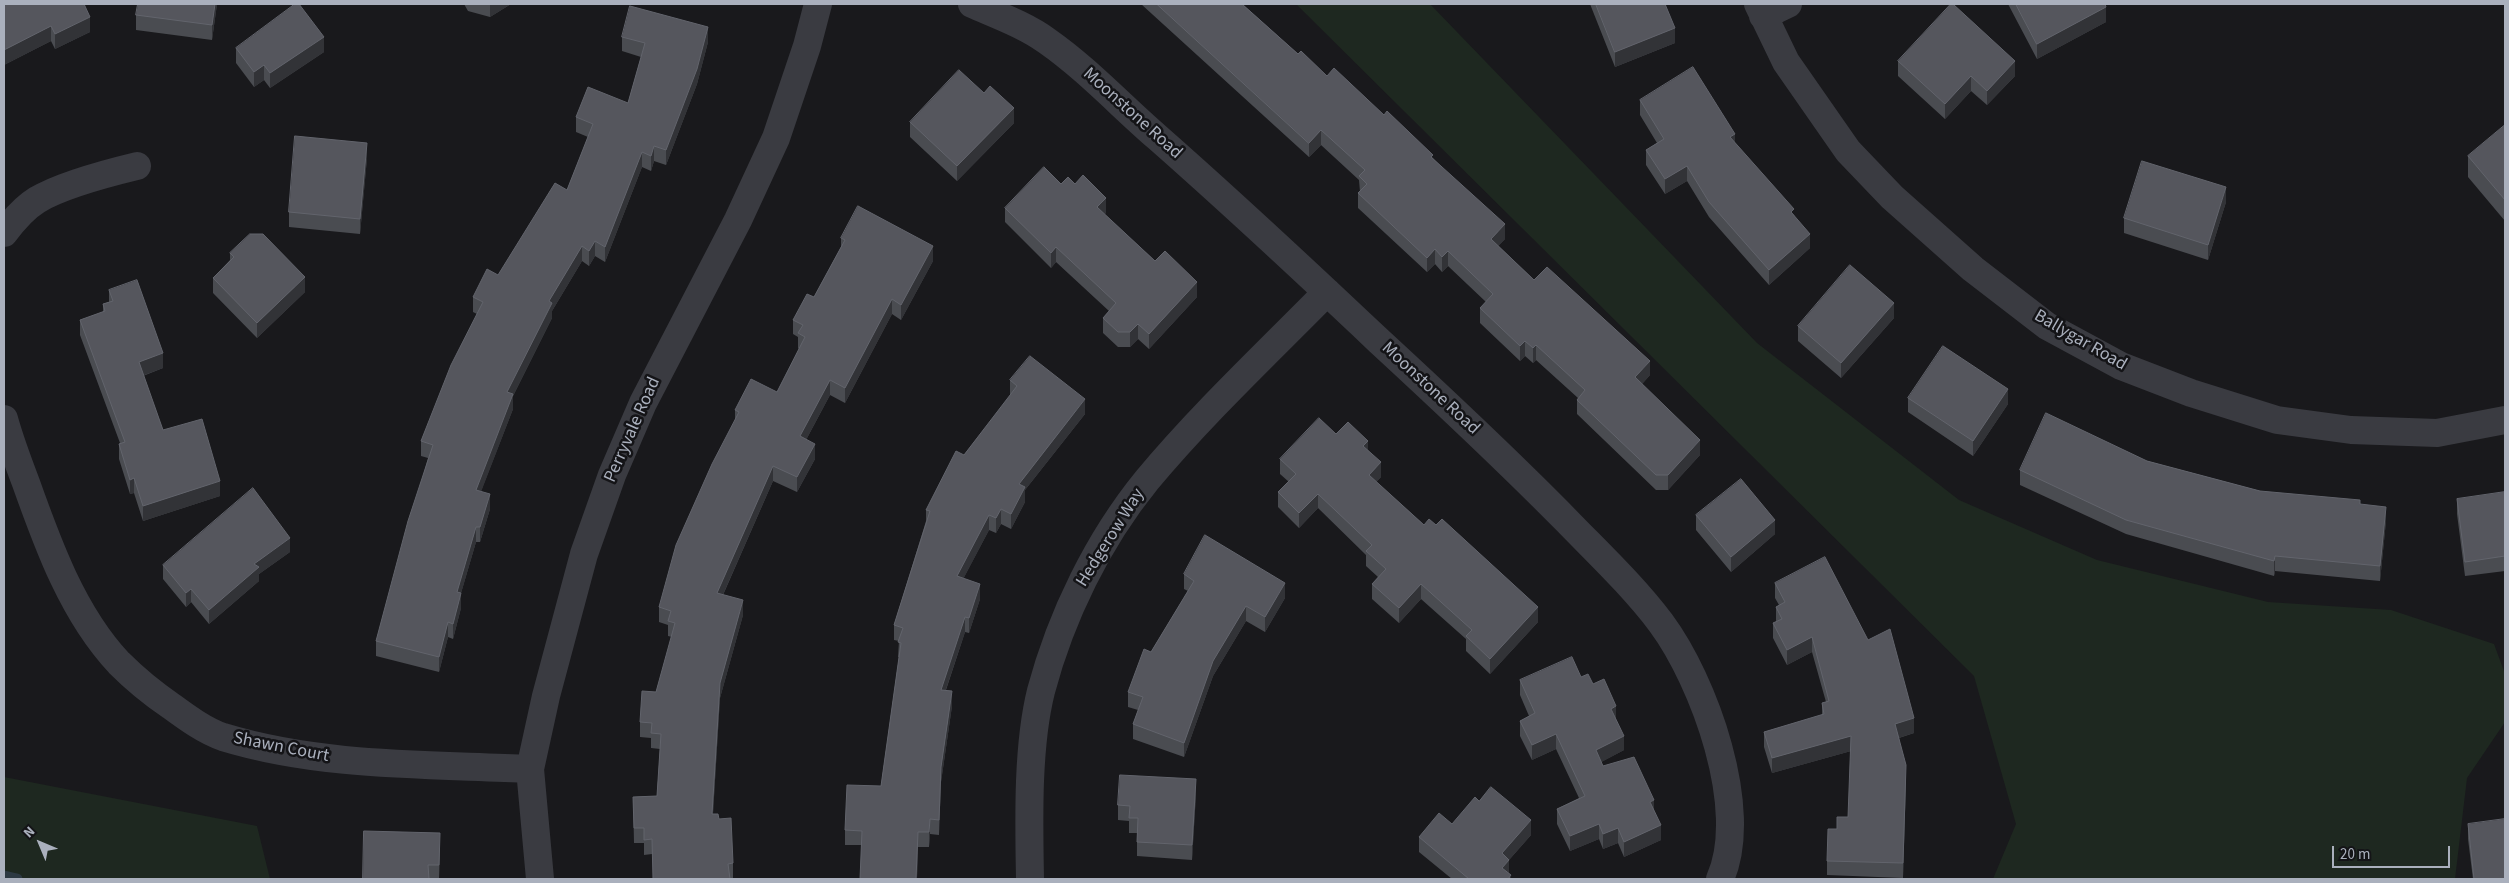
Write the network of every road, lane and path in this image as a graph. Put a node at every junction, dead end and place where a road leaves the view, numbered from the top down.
1 (818, 4) edge
2 (972, 4) edge
3 (1788, 4) edge
4 (1760, 10) edge
5 (137, 166) dead end
6 (4, 233) edge
7 (1328, 292) junction
8 (4, 419) edge
9 (2505, 420) edge
10 (530, 768) junction
11 (540, 879) edge
12 (1030, 879) edge
13 (1720, 879) edge

1 - 10 street, Perryvale Road
2 - 7 street, Moonstone Road
3 - 4 street
4 - 9 street, Ballygar Road
5 - 6 street
7 - 12 street, Hedgerow Way
7 - 13 street, Moonstone Road
8 - 10 street, Shawn Court
10 - 11 street, Perryvale Road

